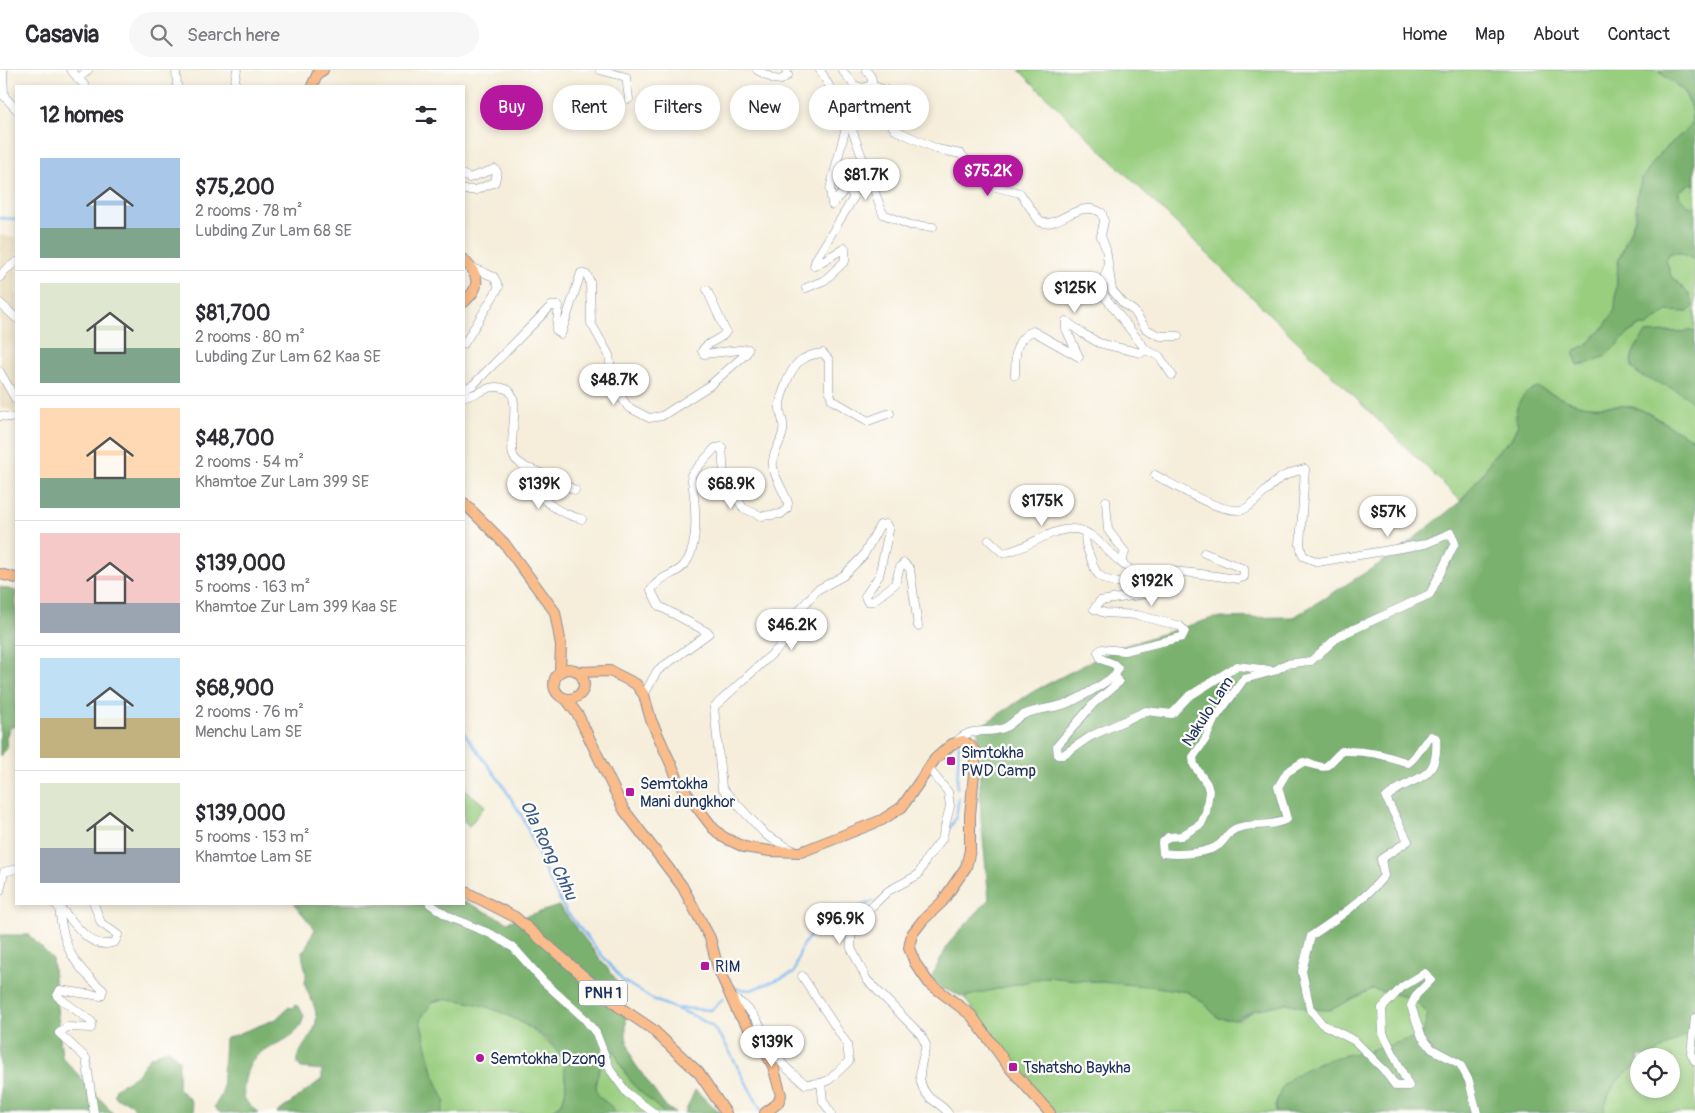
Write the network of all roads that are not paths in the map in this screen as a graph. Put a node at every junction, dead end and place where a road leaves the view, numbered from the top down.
1 (3, 70) edge
2 (71, 70) edge
3 (88, 70) edge
4 (176, 70) edge
5 (237, 70) edge
6 (323, 70) edge
7 (600, 70) edge
8 (757, 70) edge
9 (786, 70) edge
10 (820, 70) edge
11 (842, 70) edge
12 (866, 70) edge
13 (78, 79) junction
14 (84, 85) edge
15 (177, 85) edge
16 (234, 85) edge
17 (312, 85) edge
18 (829, 85) edge
19 (854, 85) edge
20 (871, 85) edge
21 (629, 99) dead end
22 (15, 107) edge
23 (845, 130) edge
24 (852, 130) edge
25 (895, 130) edge
26 (465, 176) edge
27 (465, 190) edge
28 (933, 227) dead end
29 (15, 263) edge
30 (467, 264) edge
31 (1108, 267) junction
32 (0, 277) edge
33 (806, 288) dead end
34 (707, 290) dead end
35 (465, 301) edge
36 (0, 303) edge
37 (15, 317) edge
38 (1178, 336) dead end
39 (465, 342) edge
40 (1146, 350) junction
41 (0, 372) edge
42 (1015, 375) dead end
43 (1172, 375) dead end
44 (465, 389) edge
45 (465, 396) edge
46 (15, 398) edge
47 (890, 413) dead end
48 (0, 416) edge
49 (15, 418) edge
50 (526, 468) junction
51 (1155, 475) dead end
52 (575, 490) dead end
53 (1106, 502) dead end
54 (465, 504) edge
55 (582, 519) dead end
56 (1086, 534) junction
57 (989, 540) dead end
58 (1204, 553) dead end
59 (1118, 560) junction
60 (0, 574) edge
61 (15, 578) edge
62 (918, 626) dead end
63 (570, 670) junction
64 (1274, 671) junction
65 (598, 673) junction
66 (1115, 676) junction
67 (584, 684) junction
68 (644, 695) junction
69 (578, 696) junction
70 (566, 699) junction
71 (578, 715) junction
72 (957, 741) junction
73 (929, 769) junction
74 (801, 852) junction
75 (15, 869) edge
76 (0, 891) edge
77 (465, 892) edge
78 (94, 905) edge
79 (431, 905) edge
80 (57, 906) edge
81 (802, 976) dead end
82 (732, 998) junction
83 (1695, 1018) edge
84 (1695, 1061) edge
85 (821, 1083) junction
86 (94, 1113) edge
87 (654, 1113) edge
88 (726, 1113) edge
89 (765, 1113) edge
90 (832, 1113) edge
91 (948, 1113) edge
92 (1050, 1113) edge
93 (1478, 1113) edge

1 - 22 street
2 - 13 street
3 - 13 street
4 - 15 street
5 - 16 street
6 - 17 main road
7 - 21 street
8 - 9 street
10 - 18 street
11 - 19 street
12 - 20 street
13 - 14 street
23 - 33 street
24 - 28 street
25 - 31 street
26 - 27 street
29 - 32 street
30 - 35 main road
30 - 39 street
31 - 38 street
31 - 40 street
34 - 44 street
36 - 37 street
40 - 42 street
40 - 43 street
41 - 46 street
45 - 50 street
47 - 68 street
48 - 49 street
50 - 52 street
50 - 55 street
51 - 64 street
53 - 59 street
54 - 63 main road
56 - 57 street
56 - 59 street
56 - 66 street
58 - 59 street
60 - 61 main road
62 - 74 street
63 - 65 main road
63 - 67 main road
63 - 70 main road
64 - 66 street
64 - 93 street, Nakulo Lam
65 - 67 main road
65 - 68 main road
66 - 72 street
67 - 69 main road
68 - 74 main road
69 - 70 main road
69 - 71 main road
70 - 71 main road
71 - 82 main road
72 - 73 main road
72 - 92 main road
73 - 74 main road
73 - 91 street
75 - 76 street
77 - 88 main road, PNH 1
78 - 80 street
79 - 87 street
80 - 86 street
81 - 85 street
82 - 85 street
82 - 89 main road
83 - 84 street
85 - 90 street

